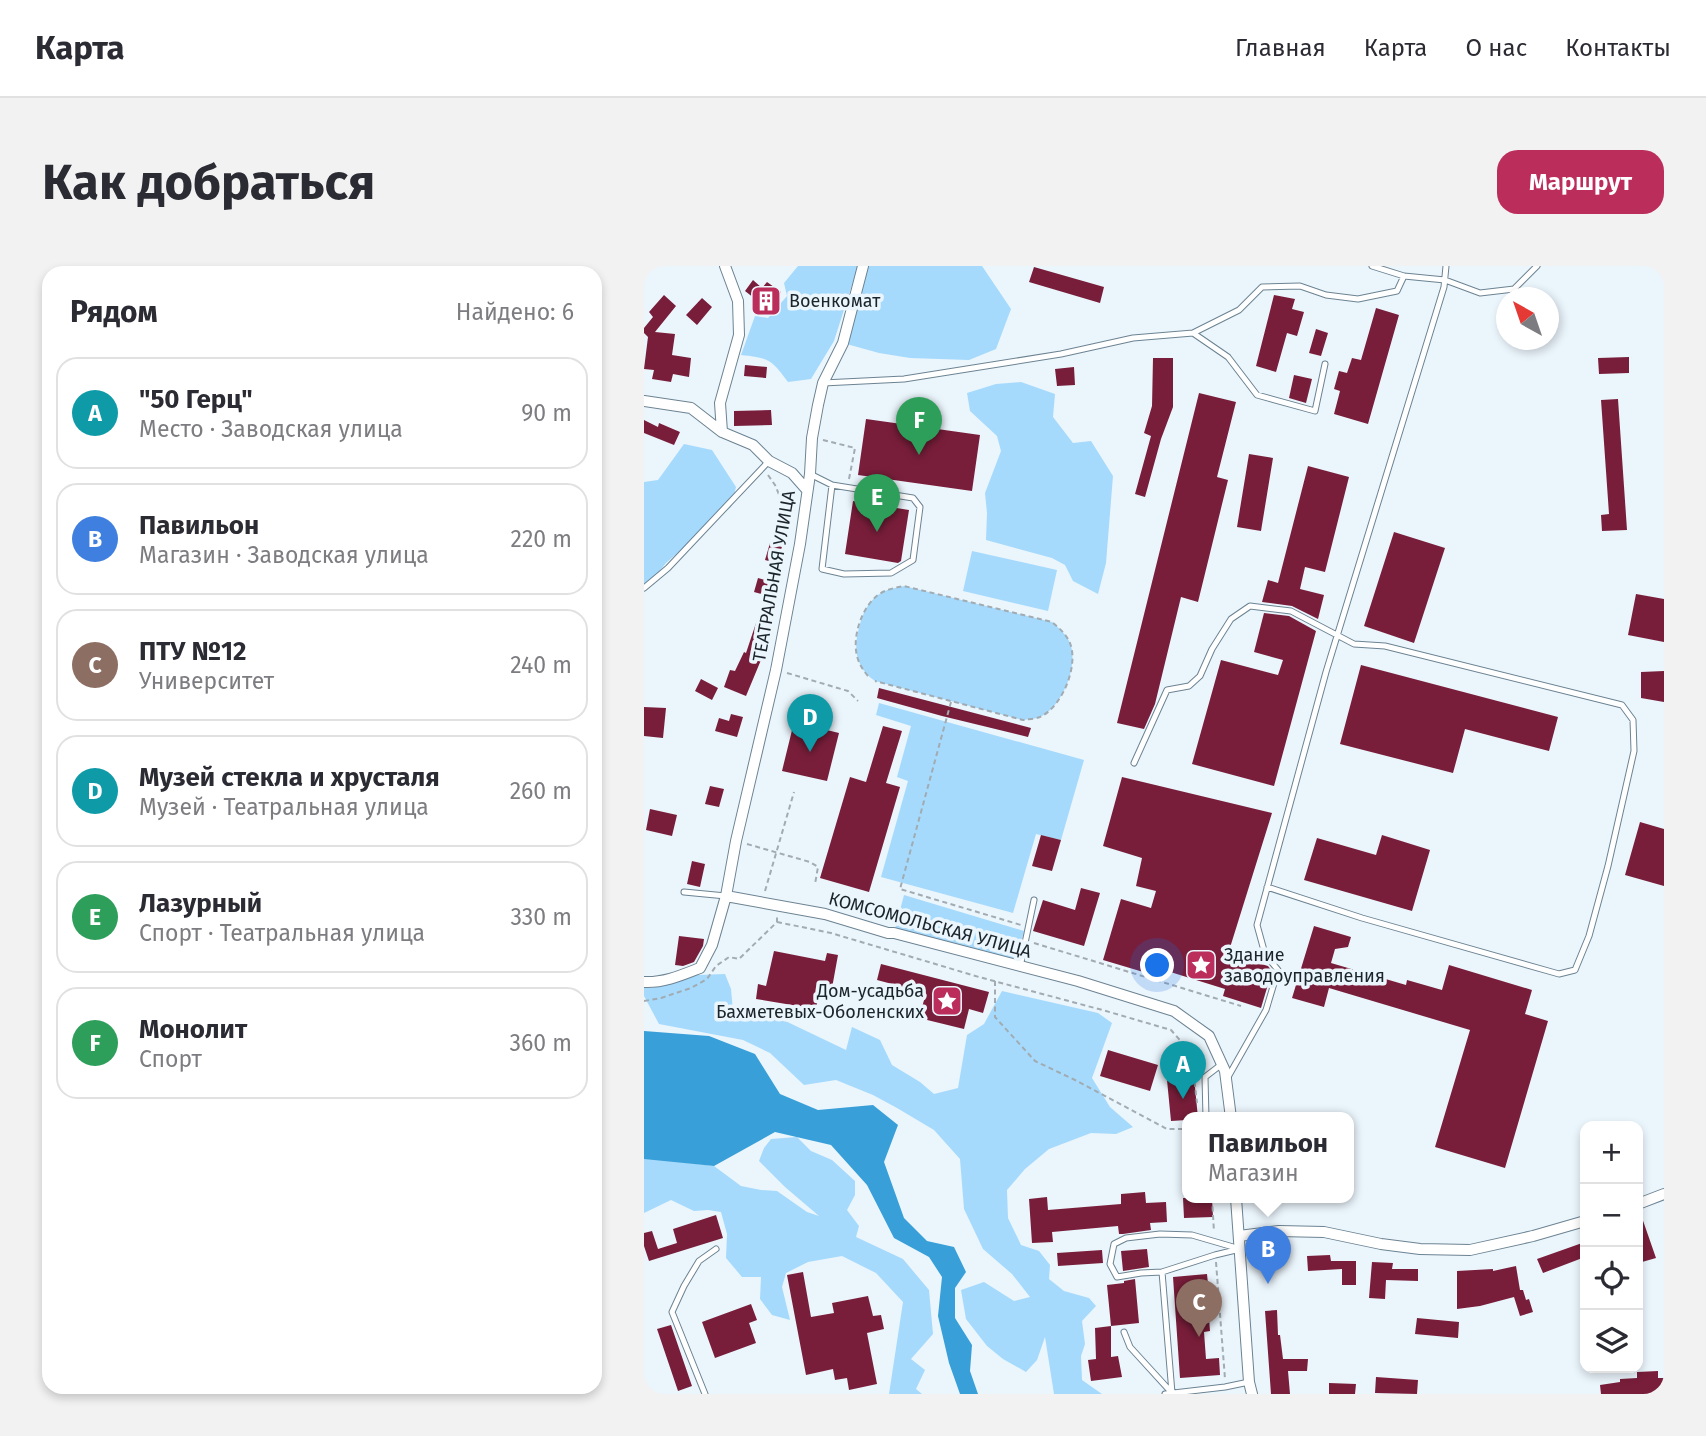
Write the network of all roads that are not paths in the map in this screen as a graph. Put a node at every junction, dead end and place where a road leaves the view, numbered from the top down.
1 (725, 266) edge
2 (863, 266) edge
3 (1372, 266) edge
4 (1446, 266) edge
5 (1537, 266) edge
6 (1405, 276) junction
7 (1445, 280) junction
8 (1193, 333) junction
9 (1325, 364) dead end
10 (823, 383) junction
11 (644, 401) edge
12 (722, 432) junction
13 (766, 465) junction
14 (810, 474) junction
15 (832, 485) junction
16 (807, 490) junction
17 (644, 588) edge
18 (1337, 636) junction
19 (1134, 763) dead end
20 (1268, 887) junction
21 (684, 892) dead end
22 (726, 896) junction
23 (1034, 900) dead end
24 (1020, 967) junction
25 (644, 982) edge
26 (1225, 1072) junction
27 (1206, 1112) edge
28 (1230, 1112) edge
29 (1664, 1194) edge
30 (1643, 1202) edge
31 (1237, 1203) edge
32 (1580, 1222) edge
33 (1239, 1236) junction
34 (716, 1249) dead end
35 (1240, 1249) junction
36 (1162, 1272) junction
37 (1124, 1332) dead end
38 (1251, 1388) edge
39 (1172, 1393) edge
40 (705, 1394) edge
41 (1165, 1394) edge

1 - 12 street
2 - 10 street, ТЕАТРАЛЬНАЯ УЛИЦА
3 - 6 lane
4 - 7 lane
5 - 7 lane
6 - 7 lane
6 - 8 lane
7 - 18 lane
8 - 9 lane
8 - 10 lane
10 - 14 street, ТЕАТРАЛЬНАЯ УЛИЦА
11 - 12 street
12 - 13 street
13 - 16 street
13 - 17 lane
14 - 15 lane
14 - 16 street, ТЕАТРАЛЬНАЯ УЛИЦА
15 - 15 lane
16 - 22 street, ТЕАТРАЛЬНАЯ УЛИЦА
18 - 19 lane
18 - 20 lane
18 - 20 lane
20 - 26 lane
21 - 22 lane
22 - 24 street, КОМСОМОЛЬСКАЯ УЛИЦА
22 - 25 street
23 - 24 lane
24 - 26 street, КОМСОМОЛЬСКАЯ УЛИЦА
26 - 27 lane
26 - 28 street
29 - 30 street
31 - 33 street
32 - 33 street
33 - 35 street
34 - 40 lane
35 - 36 lane
35 - 36 lane
35 - 38 street
36 - 39 lane
37 - 39 lane
38 - 39 lane
39 - 41 lane

